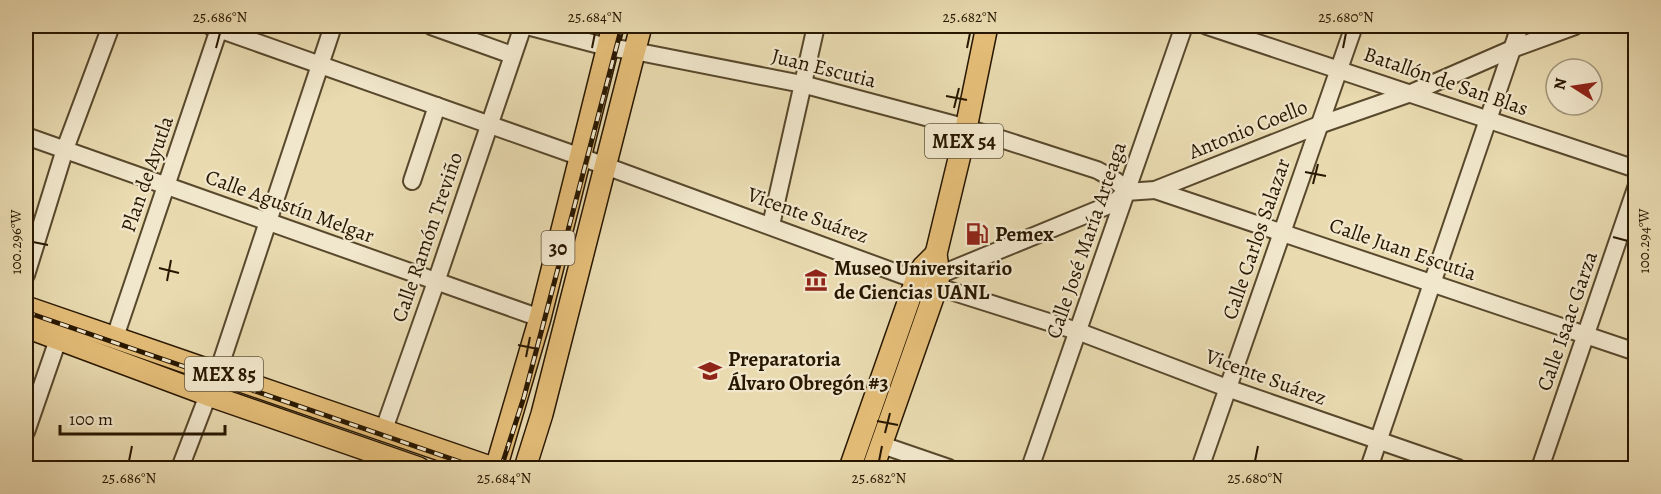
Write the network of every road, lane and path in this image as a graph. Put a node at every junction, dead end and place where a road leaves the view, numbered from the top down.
1 (111, 26) edge
2 (217, 26) edge
3 (333, 26) edge
4 (430, 26) edge
5 (525, 26) edge
6 (613, 26) edge
7 (641, 26) edge
8 (816, 26) edge
9 (987, 26) edge
10 (1184, 26) edge
11 (1207, 26) edge
12 (1354, 26) edge
13 (1520, 26) edge
14 (1575, 26) edge
15 (607, 48) junction
16 (1512, 49) junction
17 (634, 51) junction
18 (513, 56) junction
19 (319, 65) junction
20 (1341, 69) junction
21 (802, 84) junction
22 (1412, 93) junction
23 (437, 106) junction
24 (1489, 119) junction
25 (489, 124) junction
26 (1319, 125) junction
27 (967, 128) junction
28 (26, 136) edge
29 (65, 149) junction
30 (581, 157) junction
31 (605, 166) junction
32 (1635, 169) edge
33 (412, 181) dead end
34 (167, 186) junction
35 (1635, 188) edge
36 (1155, 190) junction
37 (1126, 192) junction
38 (267, 223) junction
39 (771, 225) junction
40 (1283, 232) junction
41 (937, 272) junction
42 (26, 275) edge
43 (916, 279) junction
44 (436, 282) junction
45 (1432, 283) junction
46 (26, 307) edge
47 (540, 318) junction
48 (26, 327) edge
49 (61, 329) junction
50 (1077, 331) junction
51 (1586, 336) junction
52 (115, 337) junction
53 (1635, 352) edge
54 (218, 372) junction
55 (1227, 388) junction
56 (208, 395) junction
57 (26, 432) edge
58 (382, 432) junction
59 (1378, 441) junction
60 (882, 445) junction
61 (373, 461) edge
62 (180, 468) edge
63 (419, 468) edge
64 (494, 468) edge
65 (525, 468) edge
66 (850, 468) edge
67 (873, 468) edge
68 (949, 468) edge
69 (1030, 468) edge
70 (1200, 468) edge
71 (1369, 468) edge
72 (1458, 468) edge
73 (1540, 468) edge

1 - 29 street
2 - 19 street, Vicente Suárez
2 - 34 street, Plan de Ayutla
3 - 19 street
4 - 18 street
5 - 15 street
5 - 18 street, Calle Ramón Treviño
6 - 15 main road, 30
7 - 17 main road, 30
8 - 21 street
9 - 27 main road, MEX 54
10 - 37 street, Calle José María Arteaga
11 - 20 street, Batallón de San Blas
12 - 20 street, Calle Carlos Salazar
13 - 16 street
14 - 16 street, Antonio Coello
15 - 17 street
15 - 30 main road, 30
16 - 22 street, Antonio Coello
16 - 24 street
17 - 21 street, Juan Escutia
17 - 31 main road, 30
18 - 25 street, Calle Ramón Treviño
19 - 23 street, Vicente Suárez
19 - 38 street
20 - 22 street, Batallón de San Blas
20 - 26 street, Calle Carlos Salazar
21 - 27 street, Juan Escutia
21 - 39 street
22 - 24 street, Batallón de San Blas
22 - 26 street, Antonio Coello
23 - 25 street, Vicente Suárez
23 - 33 street
24 - 32 street, Batallón de San Blas
24 - 45 street
25 - 30 street, Vicente Suárez
25 - 44 street, Calle Ramón Treviño
26 - 36 street, Antonio Coello
26 - 40 street, Calle Carlos Salazar
27 - 37 street
27 - 41 main road, MEX 54
28 - 29 street, Calle Agustín Melgar
29 - 34 street, Calle Agustín Melgar
29 - 42 street
30 - 31 street, Vicente Suárez
30 - 47 main road, 30
31 - 39 street, Vicente Suárez
31 - 65 main road, 30
34 - 38 street, Calle Agustín Melgar
34 - 52 street, Plan de Ayutla
35 - 51 street, Calle Isaac Garza
36 - 37 street, Antonio Coello
36 - 40 street, Calle Juan Escutia
37 - 41 street, Antonio Coello
37 - 50 street, Calle José María Arteaga
38 - 44 street, Calle Agustín Melgar
38 - 54 street
39 - 43 street, Vicente Suárez
40 - 45 street, Calle Juan Escutia
40 - 55 street, Calle Carlos Salazar
41 - 43 street, Vicente Suárez
41 - 43 main road, MEX 54
41 - 50 street, Vicente Suárez
41 - 60 main road, MEX 54
43 - 66 main road, MEX 54
44 - 47 street, Calle Agustín Melgar
44 - 58 street, Calle Ramón Treviño
45 - 51 street, Calle Juan Escutia
45 - 59 street
46 - 49 main road, MEX 85
47 - 64 main road, 30
48 - 49 main road, MEX 85
49 - 52 main road, MEX 85
49 - 56 main road, MEX 85
49 - 57 street
50 - 55 street, Vicente Suárez
50 - 69 street, Calle José María Arteaga
51 - 53 street, Calle Juan Escutia
51 - 73 street, Calle Isaac Garza
52 - 54 main road, MEX 85
54 - 58 main road, MEX 85
55 - 59 street, Vicente Suárez
55 - 70 street, Calle Carlos Salazar
56 - 61 main road, MEX 85
56 - 62 street
58 - 64 main road, MEX 85
59 - 71 street
59 - 72 street, Vicente Suárez
60 - 67 main road, MEX 54
60 - 68 street
61 - 63 main road, MEX 85

